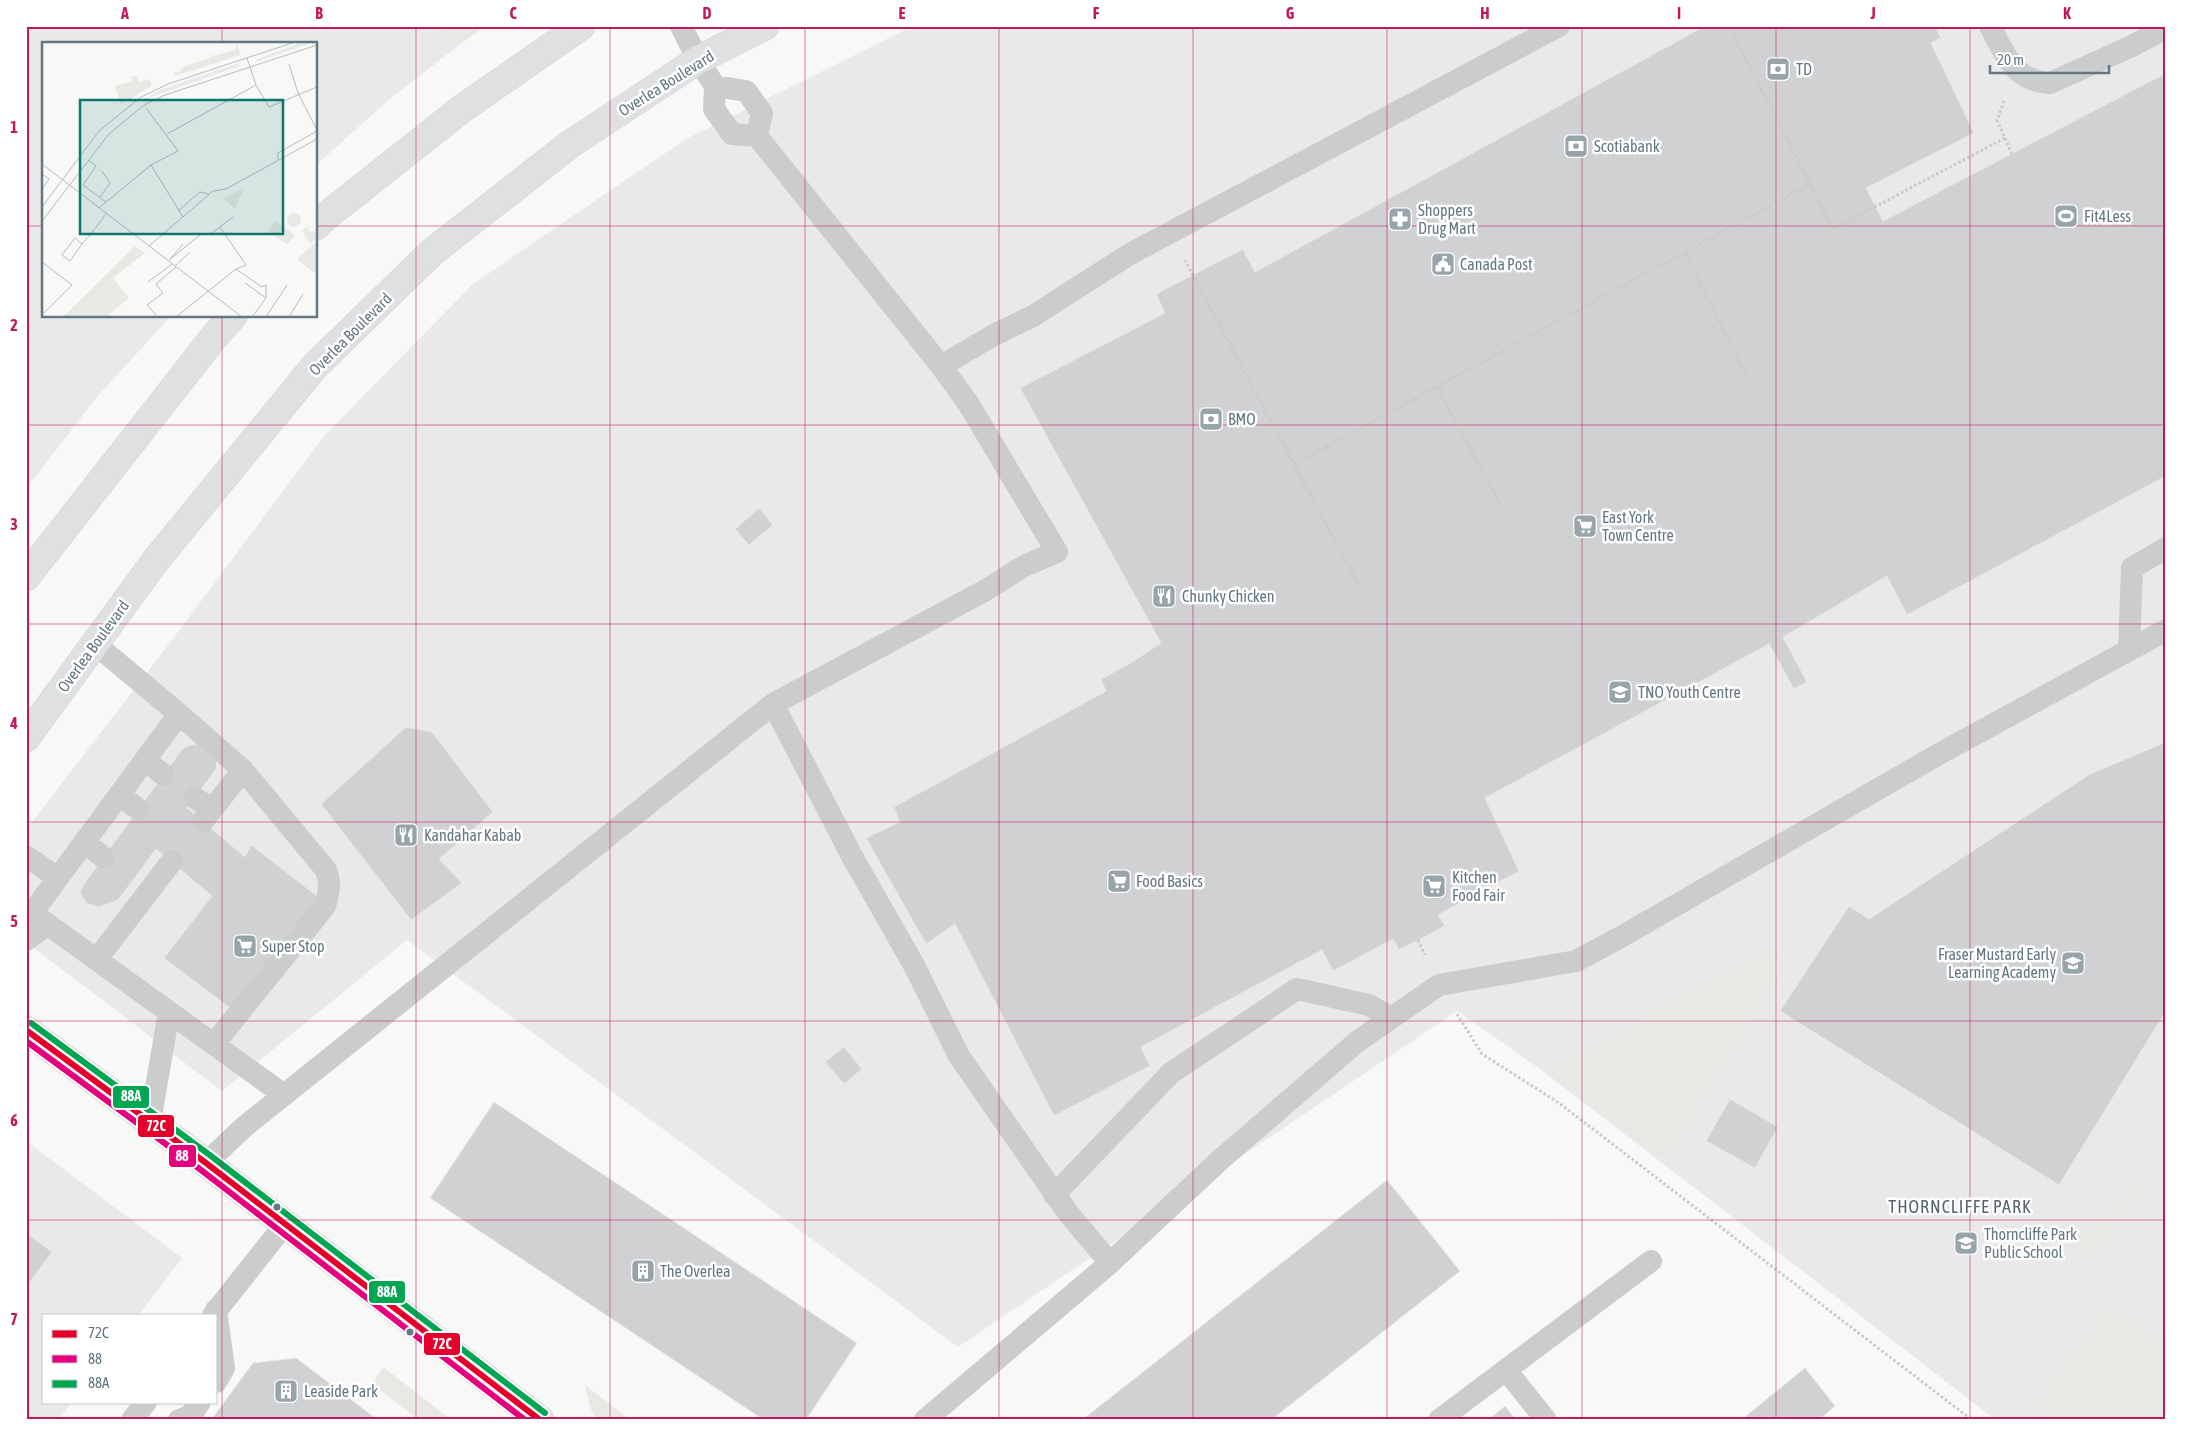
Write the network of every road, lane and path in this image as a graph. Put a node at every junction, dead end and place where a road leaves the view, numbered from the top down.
1 (581, 26) edge
2 (681, 26) edge
3 (764, 26) edge
4 (1559, 26) edge
5 (1730, 26) edge
6 (1990, 26) edge
7 (2166, 28) edge
8 (698, 60) junction
9 (2016, 70) junction
10 (715, 86) junction
11 (757, 136) junction
12 (2005, 138) junction
13 (2012, 154) dead end
14 (1810, 184) junction
15 (318, 224) edge
16 (1170, 233) junction
17 (1685, 253) junction
18 (230, 318) edge
19 (941, 366) junction
20 (1747, 376) dead end
21 (1437, 387) junction
22 (1295, 464) junction
23 (1502, 508) dead end
24 (2166, 548) edge
25 (26, 577) edge
26 (1359, 586) dead end
27 (2166, 630) edge
28 (95, 644) junction
29 (2129, 650) junction
30 (773, 704) junction
31 (179, 714) junction
32 (26, 738) edge
33 (145, 760) junction
34 (243, 770) junction
35 (164, 775) dead end
36 (120, 795) junction
37 (138, 809) dead end
38 (203, 809) dead end
39 (84, 842) junction
40 (26, 856) edge
41 (103, 857) dead end
42 (172, 861) dead end
43 (58, 878) junction
44 (48, 924) junction
45 (26, 940) edge
46 (1418, 940) dead end
47 (97, 959) junction
48 (1439, 985) junction
49 (169, 1012) junction
50 (1391, 1018) junction
51 (26, 1030) edge
52 (214, 1044) junction
53 (284, 1095) junction
54 (150, 1122) junction
55 (206, 1163) junction
56 (1054, 1195) junction
57 (285, 1224) junction
58 (1651, 1261) dead end
59 (1110, 1263) junction
60 (214, 1313) edge
61 (218, 1335) edge
62 (1506, 1370) junction
63 (218, 1378) edge
64 (144, 1404) edge
65 (199, 1404) edge
66 (132, 1420) edge
67 (179, 1420) edge
68 (540, 1420) edge
69 (925, 1420) edge
70 (1439, 1420) edge
71 (1546, 1420) edge
72 (1972, 1420) edge

1 - 15 main road
2 - 8 lane
3 - 8 main road, Overlea Boulevard
4 - 16 lane
5 - 14 path
6 - 9 lane
7 - 9 lane
8 - 10 lane
8 - 28 main road, Overlea Boulevard
9 - 12 path
10 - 11 lane
10 - 11 lane
11 - 19 lane
12 - 13 path
12 - 14 path
14 - 17 path
16 - 19 lane
16 - 22 path
17 - 20 path
17 - 21 path
18 - 25 main road
19 - 30 lane
21 - 22 path
21 - 23 path
22 - 26 path
24 - 29 lane
27 - 29 lane
28 - 31 lane
28 - 32 main road, Overlea Boulevard
29 - 48 lane
30 - 53 lane
30 - 56 lane
31 - 33 lane
31 - 34 lane
33 - 35 lane
33 - 36 lane
34 - 38 lane
34 - 52 lane
36 - 37 lane
36 - 39 lane
39 - 41 lane
39 - 43 lane
40 - 43 lane
42 - 47 lane
43 - 44 lane
44 - 45 lane
44 - 47 lane
46 - 48 path
47 - 49 lane
48 - 50 lane
48 - 72 path
49 - 52 lane
49 - 54 lane
50 - 56 lane
50 - 59 lane
51 - 54 main road
52 - 53 lane
53 - 55 lane
54 - 55 main road
55 - 57 main road
56 - 59 lane
57 - 60 lane
57 - 68 main road
58 - 62 lane
59 - 69 lane
61 - 63 lane
62 - 70 lane
62 - 71 lane
64 - 66 lane
65 - 67 lane

